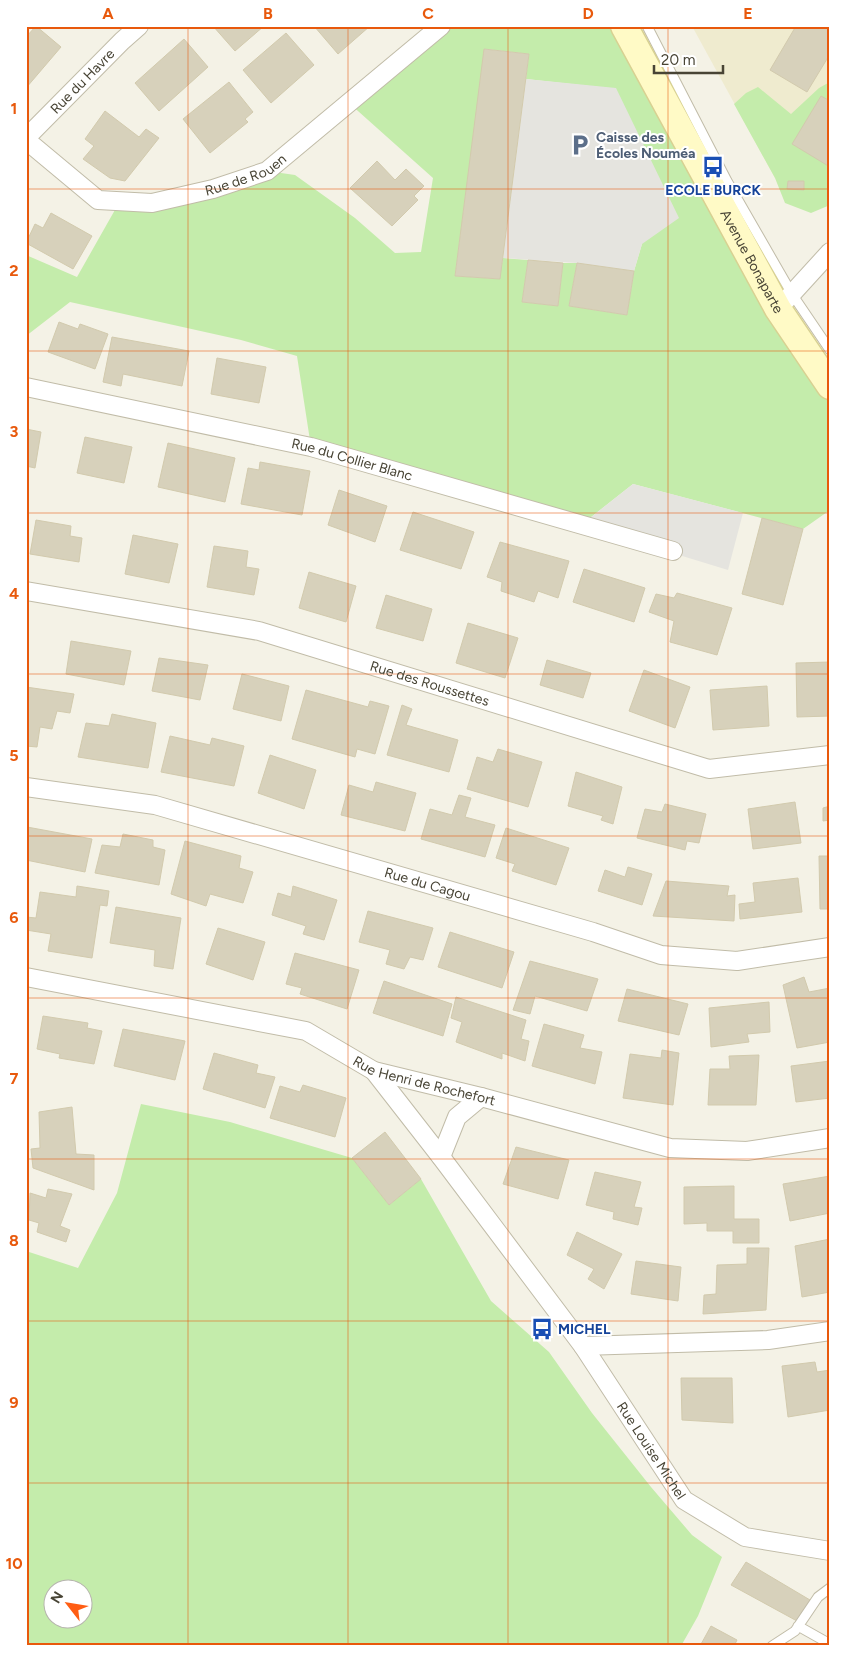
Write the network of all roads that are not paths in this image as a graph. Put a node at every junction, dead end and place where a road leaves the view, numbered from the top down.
1 (139, 26) edge
2 (441, 26) edge
3 (624, 26) edge
4 (646, 26) edge
5 (26, 139) edge
6 (830, 252) edge
7 (785, 301) junction
8 (830, 350) edge
9 (830, 386) edge
10 (26, 387) edge
11 (672, 551) dead end
12 (26, 591) edge
13 (830, 756) edge
14 (26, 786) edge
15 (830, 947) edge
16 (26, 977) edge
17 (374, 1071) junction
18 (481, 1097) junction
19 (830, 1138) edge
20 (441, 1157) junction
21 (830, 1331) edge
22 (583, 1346) junction
23 (830, 1551) edge
24 (830, 1588) edge
25 (798, 1626) junction
26 (830, 1644) edge
27 (772, 1646) edge

1 - 5 street, Rue du Havre
2 - 5 street, Rue de Rouen
3 - 7 main road, Avenue Bonaparte
4 - 7 lane
6 - 7 street
7 - 8 lane
7 - 9 main road, Avenue Bonaparte
10 - 11 street, Rue du Collier Blanc
12 - 13 street, Rue des Roussettes
14 - 15 street, Rue du Cagou
16 - 17 street, Rue Henri de Rochefort
17 - 18 street, Rue Henri de Rochefort
17 - 20 street, Rue Louise Michel
18 - 19 street, Rue Henri de Rochefort
18 - 20 street
20 - 22 street, Rue Louise Michel
21 - 22 street
22 - 23 street, Rue Louise Michel
24 - 25 lane
25 - 26 lane
25 - 27 lane

